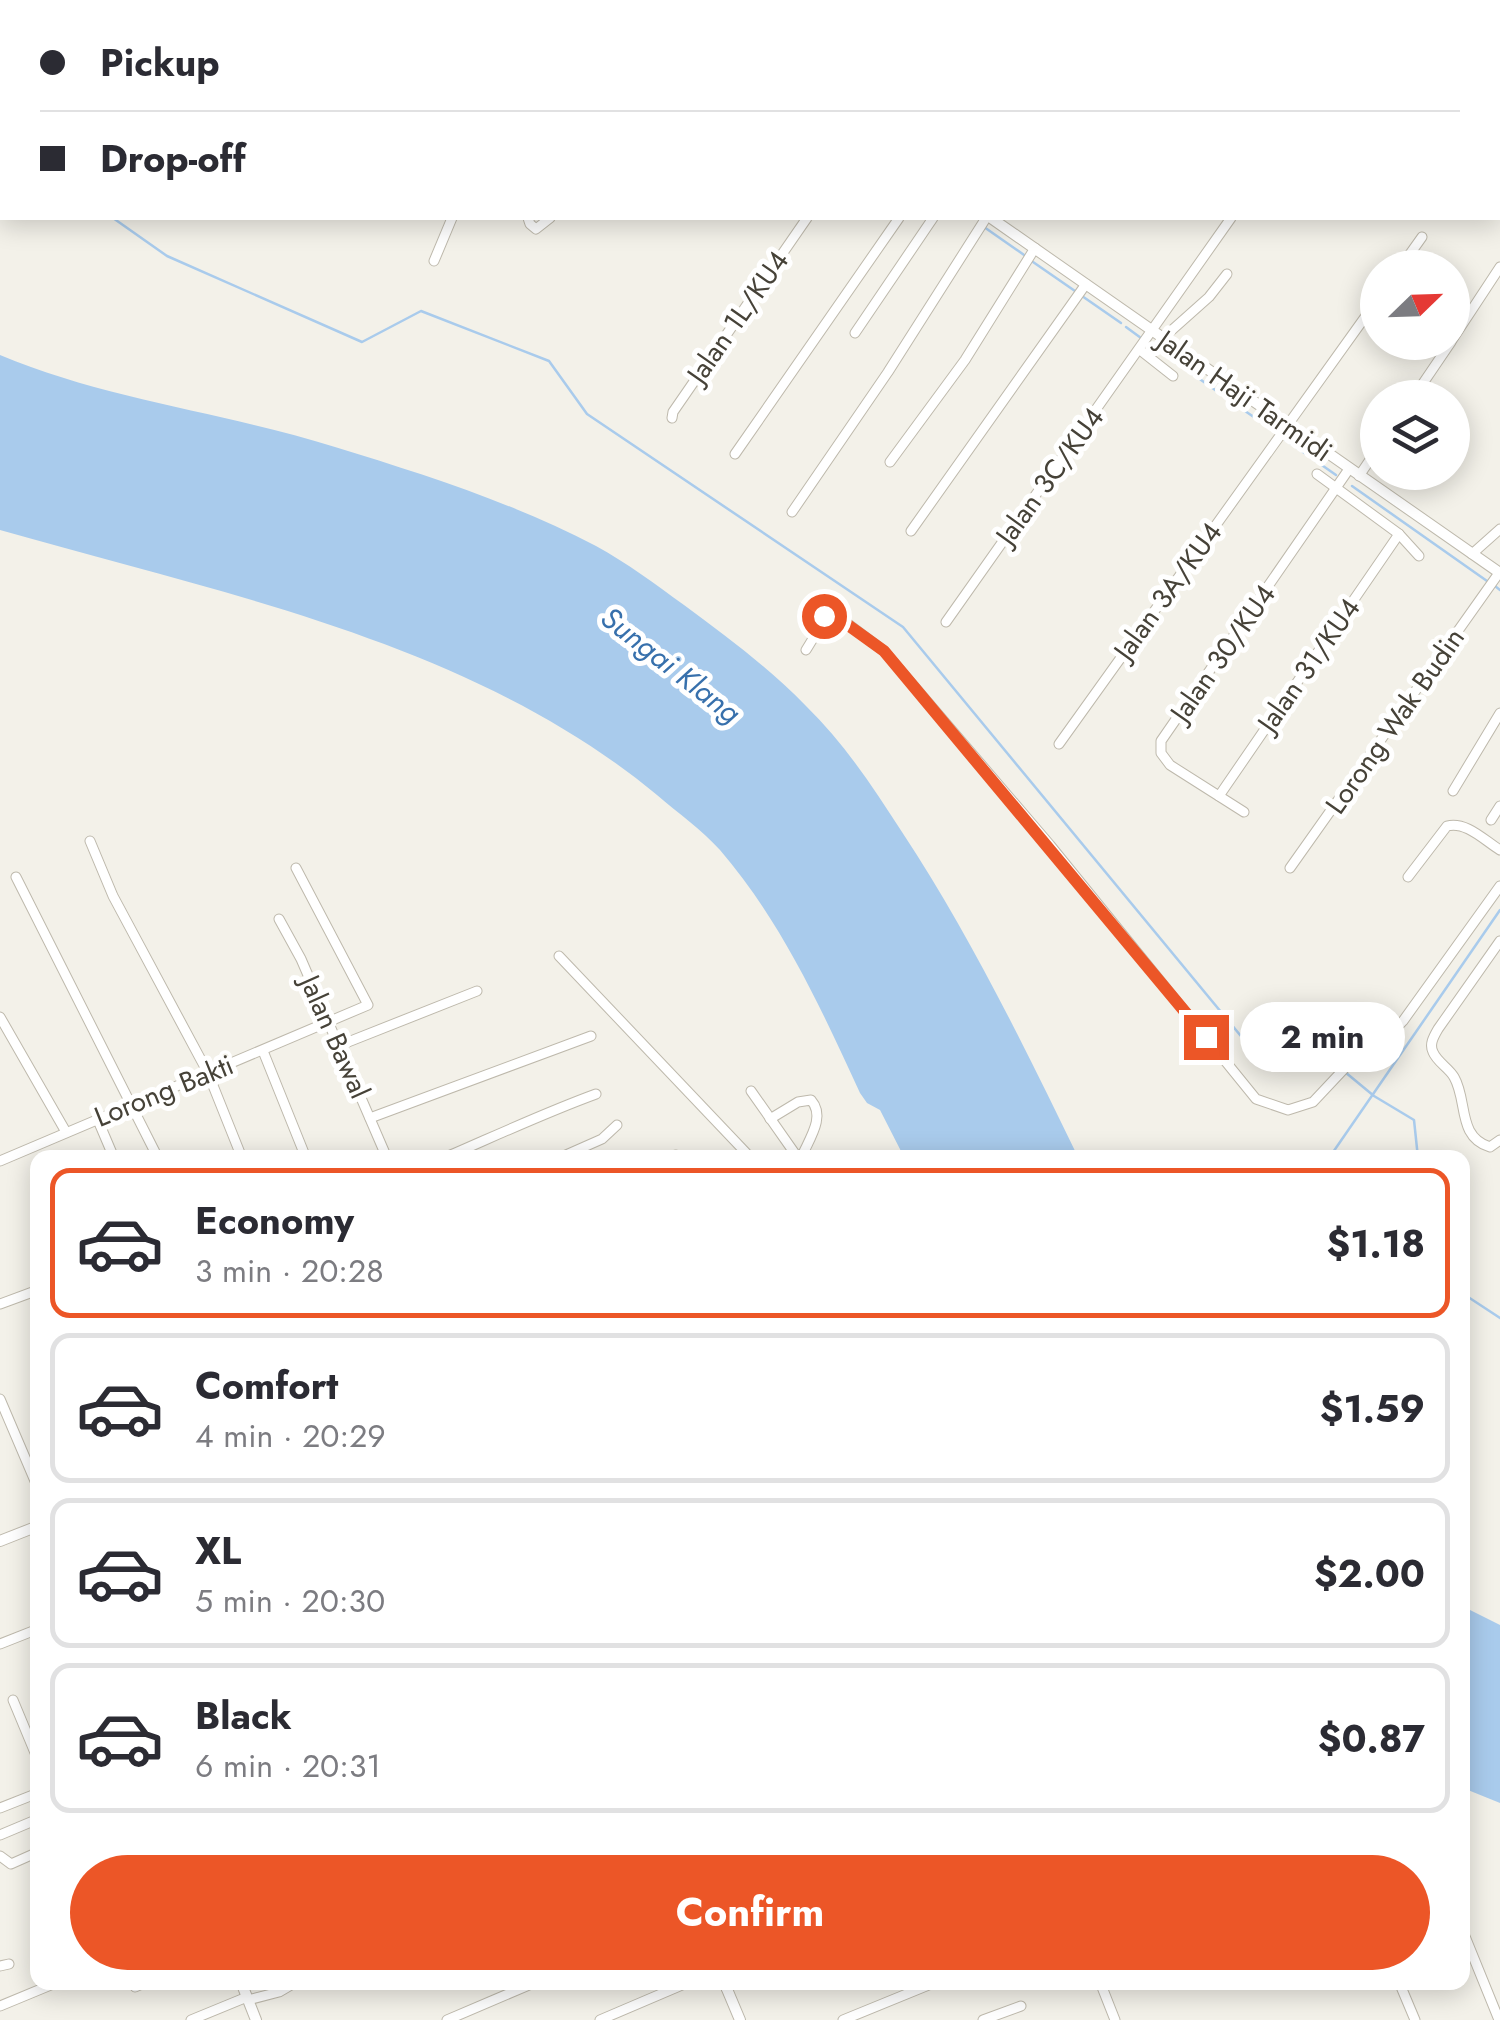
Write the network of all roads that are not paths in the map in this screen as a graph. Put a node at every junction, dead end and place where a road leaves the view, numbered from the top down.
1 (451, 220) edge
2 (529, 220) edge
3 (547, 220) edge
4 (806, 220) edge
5 (898, 220) edge
6 (932, 220) edge
7 (988, 220) edge
8 (992, 220) edge
9 (1231, 220) edge
10 (1422, 237) dead end
11 (1413, 250) edge
12 (1033, 251) junction
13 (434, 262) dead end
14 (1500, 267) edge
15 (1227, 274) dead end
16 (1086, 284) junction
17 (1470, 313) edge
18 (1360, 324) edge
19 (1152, 330) junction
20 (856, 333) dead end
21 (1163, 338) junction
22 (1140, 350) junction
23 (1174, 376) dead end
24 (672, 418) dead end
25 (1282, 432) junction
26 (735, 454) dead end
27 (890, 462) dead end
28 (1360, 467) edge
29 (1354, 472) junction
30 (1318, 474) dead end
31 (1337, 489) junction
32 (792, 512) dead end
33 (1500, 529) edge
34 (911, 531) dead end
35 (1399, 534) junction
36 (1472, 554) junction
37 (1419, 556) dead end
38 (1499, 573) edge
39 (946, 622) dead end
40 (806, 650) dead end
41 (1500, 713) edge
42 (1059, 744) dead end
43 (1453, 791) dead end
44 (1219, 796) junction
45 (1500, 806) edge
46 (1244, 812) dead end
47 (1491, 820) dead end
48 (90, 842) dead end
49 (1500, 850) edge
50 (296, 868) dead end
51 (1290, 868) dead end
52 (16, 877) dead end
53 (1408, 877) dead end
54 (1500, 886) edge
55 (279, 919) dead end
56 (1500, 941) edge
57 (559, 956) dead end
58 (477, 991) dead end
59 (0, 1017) edge
60 (328, 1024) junction
61 (591, 1036) dead end
62 (338, 1046) junction
63 (264, 1051) junction
64 (208, 1073) junction
65 (751, 1091) dead end
66 (596, 1094) dead end
67 (133, 1104) junction
68 (97, 1118) junction
69 (370, 1118) junction
70 (770, 1119) junction
71 (616, 1125) dead end
72 (66, 1132) junction
73 (1500, 1140) edge
74 (111, 1150) edge
75 (154, 1150) edge
76 (239, 1150) edge
77 (303, 1150) edge
78 (384, 1150) edge
79 (463, 1150) edge
80 (577, 1150) edge
81 (743, 1150) edge
82 (794, 1150) edge
83 (804, 1150) edge
84 (0, 1161) edge
85 (30, 1293) edge
86 (0, 1304) edge
87 (0, 1399) edge
88 (30, 1469) edge
89 (30, 1529) edge
90 (0, 1541) edge
91 (30, 1633) edge
92 (0, 1644) edge
93 (13, 1700) dead end
94 (30, 1741) edge
95 (30, 1796) edge
96 (0, 1808) edge
97 (30, 1822) edge
98 (0, 1835) edge
99 (0, 1856) edge
100 (30, 1856) edge
101 (1470, 1949) edge
102 (39, 1990) edge
103 (244, 1990) edge
104 (282, 1990) edge
105 (517, 1990) edge
106 (670, 1990) edge
107 (732, 1990) edge
108 (917, 1990) edge
109 (1103, 1990) edge
110 (1402, 1990) edge
111 (247, 1998) junction
112 (0, 2006) edge
113 (1021, 2006) dead end
114 (191, 2020) edge
115 (256, 2020) edge
116 (447, 2020) edge
117 (600, 2020) edge
118 (740, 2020) edge
119 (844, 2020) edge
120 (983, 2020) edge
121 (1115, 2020) edge
122 (1415, 2020) edge
123 (1499, 2020) edge

1 - 13 street
2 - 3 street
4 - 24 street, Jalan 1L/KU4
5 - 26 street
6 - 20 street
7 - 32 street
8 - 12 street, Jalan Haji Tarmidi
9 - 19 street, Jalan 3C/KU4
10 - 11 street
12 - 16 street, Jalan Haji Tarmidi
12 - 27 street
14 - 17 street
15 - 21 street
16 - 19 street, Jalan Haji Tarmidi
16 - 34 street
18 - 25 street, Jalan 3A/KU4
19 - 21 street, Jalan Haji Tarmidi
19 - 22 street, Jalan 3C/KU4
21 - 25 street, Jalan Haji Tarmidi
22 - 23 street
22 - 39 street, Jalan 3C/KU4
25 - 29 street, Jalan Haji Tarmidi
25 - 42 street, Jalan 3A/KU4
28 - 29 street, Jalan 30/KU4
29 - 31 street, Jalan 30/KU4
29 - 36 street, Jalan Haji Tarmidi
30 - 31 street
31 - 35 street
31 - 44 street, Jalan 30/KU4
33 - 36 street
35 - 37 street
35 - 44 street, Jalan 31/KU4
36 - 38 street, Jalan Haji Tarmidi
38 - 51 street, Lorong Wak Budin
40 - 54 street
41 - 43 street
44 - 46 street, Jalan 30/KU4
45 - 47 street
48 - 64 street
49 - 53 street
50 - 60 street, Lorong Bakti
52 - 67 street
55 - 60 street, Jalan Bawal
56 - 73 street
57 - 81 street
58 - 62 street
59 - 72 street
60 - 62 street, Jalan Bawal
60 - 63 street, Lorong Bakti
61 - 69 street
62 - 69 street, Jalan Bawal
63 - 64 street, Lorong Bakti
63 - 77 street
64 - 67 street, Lorong Bakti
64 - 76 street
65 - 70 street
66 - 79 street
67 - 68 street, Lorong Bakti
67 - 75 street
68 - 72 street, Lorong Bakti
68 - 74 street
69 - 78 street, Jalan Bawal
70 - 82 street
70 - 83 street
71 - 80 street
72 - 84 street, Lorong Bakti
85 - 86 street
87 - 88 street
89 - 90 street
91 - 92 street
93 - 94 street
95 - 96 street
97 - 98 street
99 - 100 street
101 - 123 street
102 - 112 street
103 - 111 street
104 - 111 street
105 - 116 street
106 - 117 street
107 - 118 street
108 - 119 street
109 - 121 street
110 - 122 street
111 - 114 street
111 - 115 street
113 - 120 street

